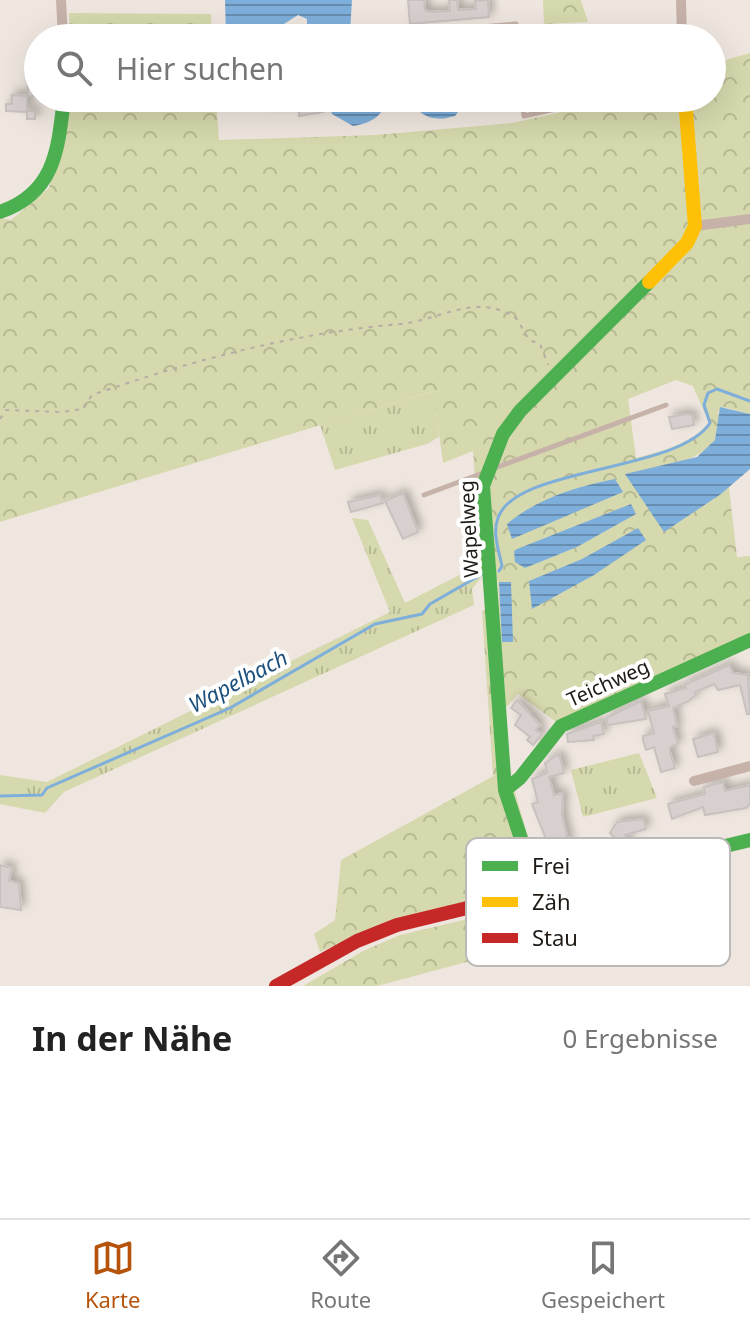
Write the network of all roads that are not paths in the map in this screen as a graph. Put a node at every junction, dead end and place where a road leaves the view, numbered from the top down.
1 (61, 0) edge
2 (681, 0) edge
3 (62, 24) edge
4 (682, 24) edge
5 (61, 112) edge
6 (524, 112) edge
7 (542, 112) edge
8 (686, 112) edge
9 (0, 212) edge
10 (750, 219) edge
11 (695, 226) junction
12 (666, 405) dead end
13 (486, 471) junction
14 (424, 495) dead end
15 (750, 640) edge
16 (750, 766) edge
17 (694, 781) dead end
18 (505, 790) junction
19 (521, 838) edge
20 (750, 840) edge
21 (730, 845) edge
22 (466, 908) edge
23 (276, 986) edge

1 - 3 street
2 - 4 street
5 - 9 street
6 - 7 lane
8 - 11 street
10 - 11 street
11 - 13 street, Wapelweg
12 - 13 lane
13 - 14 lane
13 - 18 street, Wapelweg
15 - 18 street, Teichweg
16 - 17 street
18 - 19 street, Wapelweg
20 - 21 street
22 - 23 street

